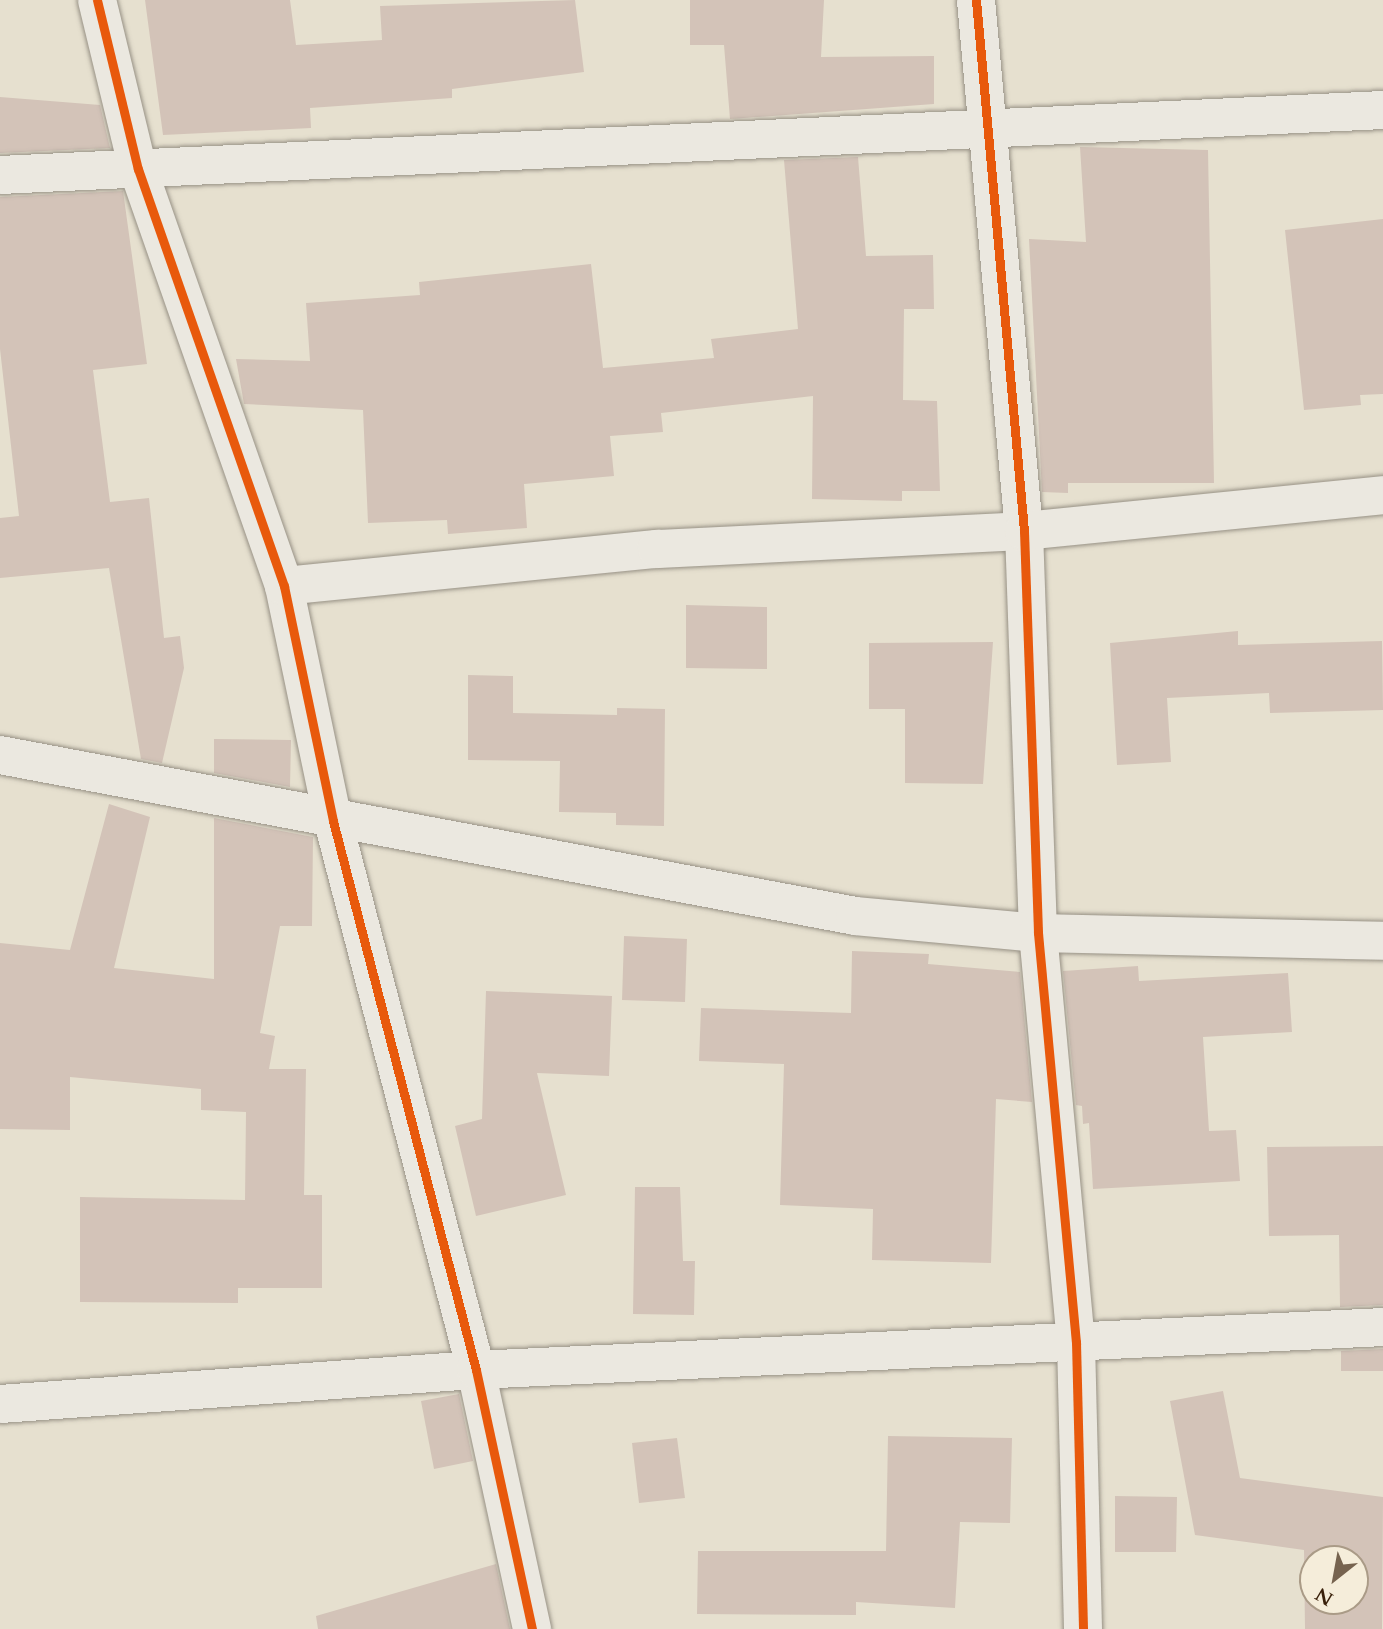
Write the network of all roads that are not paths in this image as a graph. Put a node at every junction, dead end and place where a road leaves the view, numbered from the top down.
1 (97, 0) edge
2 (976, 0) edge
3 (1383, 110) edge
4 (992, 129) junction
5 (138, 169) junction
6 (0, 175) edge
7 (1383, 495) edge
8 (1024, 531) junction
9 (284, 586) junction
10 (0, 755) edge
11 (334, 821) junction
12 (1038, 933) junction
13 (1383, 941) edge
14 (1383, 1326) edge
15 (1076, 1342) junction
16 (477, 1370) junction
17 (0, 1404) edge
18 (532, 1629) edge
19 (1083, 1629) edge

1 - 5 street
2 - 4 street
3 - 4 street
4 - 5 street
4 - 8 street
5 - 6 street
5 - 9 street
7 - 8 street
8 - 9 street
8 - 12 street
9 - 11 street
10 - 11 street
11 - 12 street
11 - 16 street
12 - 13 street
12 - 15 street
14 - 15 street
15 - 16 street
15 - 19 street
16 - 17 street
16 - 18 street

